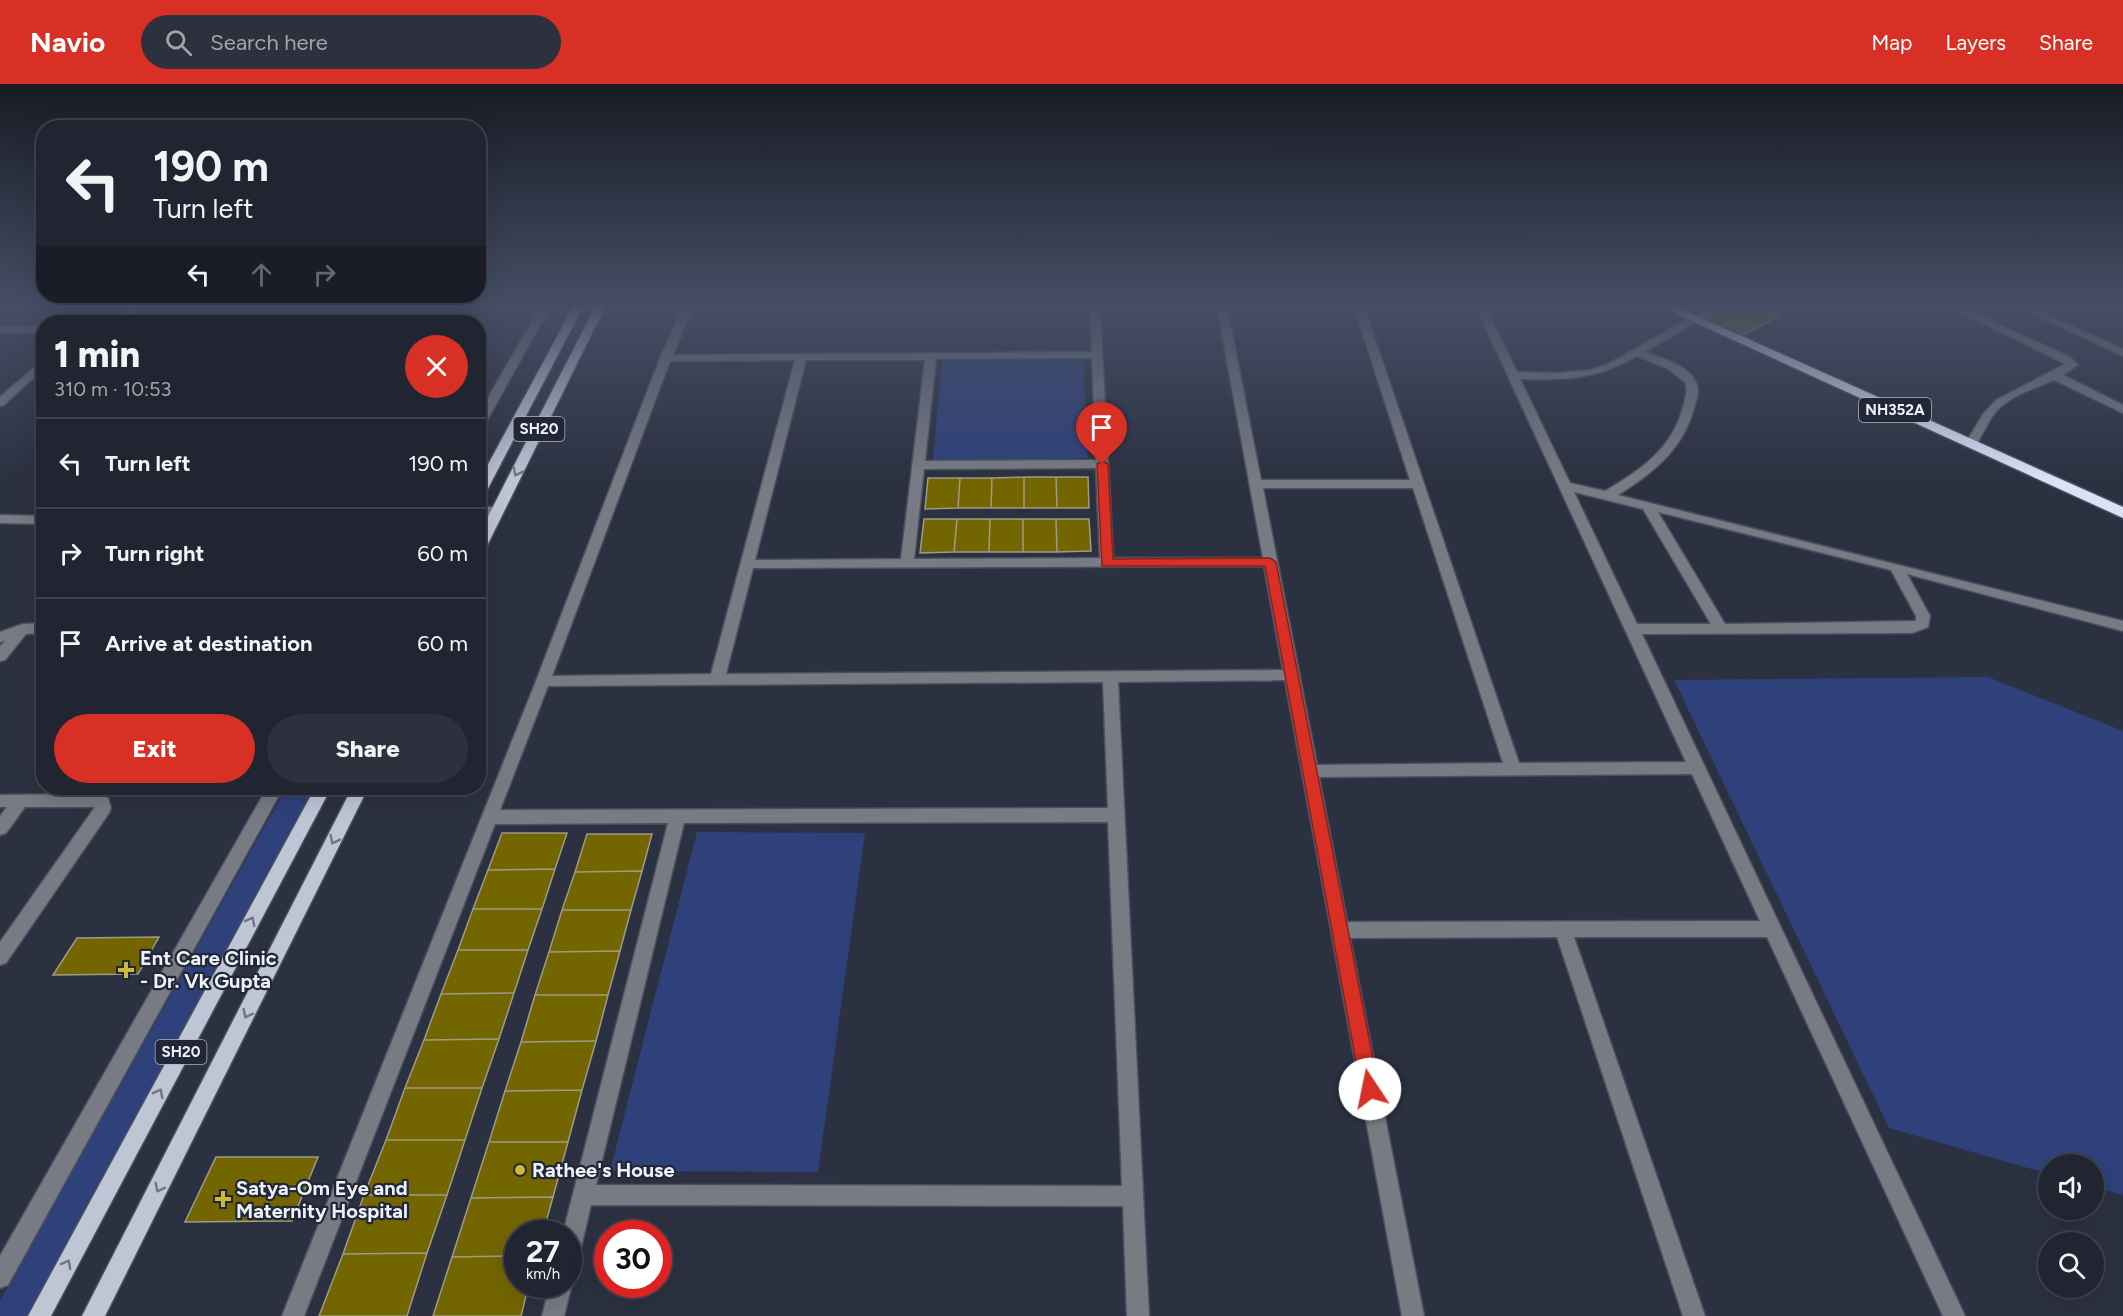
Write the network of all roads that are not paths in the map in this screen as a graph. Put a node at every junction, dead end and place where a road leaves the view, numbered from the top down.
1 (513, 364) edge
2 (548, 364) edge
3 (571, 364) edge
4 (664, 364) edge
5 (800, 364) edge
6 (930, 364) edge
7 (1097, 364) edge
8 (1233, 364) edge
9 (1378, 364) edge
10 (1507, 364) edge
11 (1615, 364) edge
12 (1662, 364) edge
13 (1795, 364) edge
14 (2072, 364) edge
15 (36, 369) edge
16 (1512, 375) junction
17 (2055, 376) junction
18 (1, 400) edge
19 (2123, 410) edge
20 (486, 412) edge
21 (1971, 444) junction
22 (1102, 464) junction
23 (918, 465) junction
24 (486, 481) edge
25 (1255, 484) junction
26 (1418, 484) junction
27 (1563, 485) junction
28 (1607, 496) junction
29 (1647, 505) junction
30 (2121, 510) edge
31 (486, 511) edge
32 (498, 511) junction
33 (0, 519) edge
34 (36, 520) edge
35 (486, 534) edge
36 (1270, 562) junction
37 (1107, 563) junction
38 (747, 564) junction
39 (907, 564) junction
40 (1896, 567) junction
41 (2123, 626) edge
42 (1720, 627) junction
43 (36, 628) edge
44 (23, 629) junction
45 (1631, 629) junction
46 (0, 637) edge
47 (0, 656) edge
48 (1292, 675) junction
49 (1110, 677) junction
50 (717, 680) junction
51 (543, 681) junction
52 (1696, 768) junction
53 (1513, 769) junction
54 (1310, 771) junction
55 (58, 795) edge
56 (69, 795) edge
57 (271, 795) edge
58 (319, 795) edge
59 (356, 795) edge
60 (0, 801) edge
61 (21, 801) junction
62 (1116, 815) junction
63 (678, 816) junction
64 (490, 817) junction
65 (0, 828) edge
66 (1772, 929) junction
67 (1340, 930) junction
68 (1563, 930) junction
69 (0, 957) edge
70 (584, 1195) junction
71 (1133, 1196) junction
72 (577, 1220) edge
73 (0, 1277) edge
74 (558, 1298) edge
75 (39, 1316) edge
76 (93, 1316) edge
77 (293, 1316) edge
78 (554, 1316) edge
79 (1138, 1316) edge
80 (1413, 1316) edge
81 (1694, 1316) edge
82 (1954, 1316) edge

1 - 20 street
2 - 24 main road, SH20
3 -> 32 main road, SH20
4 - 51 street
5 - 38 street
6 - 23 street
7 - 22 street
8 - 25 street
9 - 26 street
10 - 16 street
11 - 16 street
12 - 28 street
13 - 21 highway, NH352A
14 - 17 street
15 - 18 street
16 - 27 street
17 - 19 street
17 - 21 street
21 - 30 highway, NH352A
22 - 23 street
22 - 37 street
23 - 39 street
25 - 26 street
25 - 36 street
26 - 53 street
27 - 28 street
27 - 45 street
28 - 29 street
29 - 40 street
29 - 42 street
31 - 32 street
32 - 35 main road, SH20
33 - 34 street
36 - 37 street
36 - 48 street
37 - 39 street
38 - 39 street
38 - 50 street
40 - 41 street
40 - 42 street
42 - 45 street
43 - 44 street
44 - 46 street
44 - 47 street
45 - 52 street
48 - 49 street
48 - 54 street
49 - 50 street
49 - 62 street
50 - 51 street
51 - 64 street
52 - 53 street
52 - 66 street
53 - 54 street
54 - 67 street
55 - 61 street
56 - 69 street
57 - 73 street
75 -> 58 main road, SH20
59 -> 76 main road, SH20
60 - 61 street
61 - 65 street
62 - 63 street
62 - 71 street
63 - 64 street
63 - 70 street
64 - 77 street
66 - 68 street
66 - 82 street
67 - 68 street
67 - 80 street
68 - 81 street
70 - 71 street
70 - 72 street
71 - 79 street
74 - 78 street

